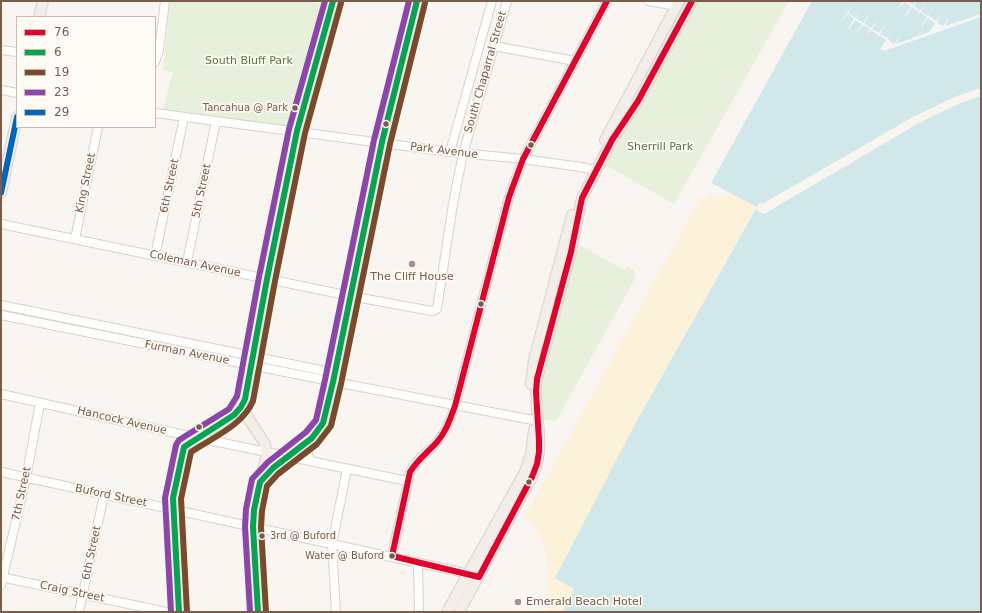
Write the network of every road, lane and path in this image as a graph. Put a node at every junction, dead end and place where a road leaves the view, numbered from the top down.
1 (43, 1) edge
2 (162, 1) edge
3 (333, 1) edge
4 (417, 1) edge
5 (492, 1) edge
6 (507, 1) edge
7 (607, 1) edge
8 (649, 1) edge
9 (692, 1) edge
10 (678, 4) edge
11 (39, 16) edge
12 (494, 46) junction
13 (1, 50) edge
14 (16, 52) edge
15 (156, 59) edge
16 (575, 61) junction
17 (1, 90) edge
18 (16, 92) edge
19 (156, 113) edge
20 (184, 117) junction
21 (16, 121) edge
22 (216, 121) junction
23 (98, 128) edge
24 (297, 132) junction
25 (382, 142) junction
26 (450, 152) junction
27 (463, 154) junction
28 (523, 159) junction
29 (592, 169) junction
30 (1, 193) edge
31 (1, 224) edge
32 (75, 239) junction
33 (156, 256) junction
34 (187, 262) junction
35 (267, 279) junction
36 (350, 296) junction
37 (1, 305) edge
38 (437, 309) joint
39 (1, 315) edge
40 (72, 320) junction
41 (70, 329) junction
42 (158, 337) junction
43 (156, 346) junction
44 (252, 361) junction
45 (334, 378) junction
46 (1, 394) edge
47 (40, 403) junction
48 (454, 406) junction
49 (241, 407) junction
50 (536, 421) junction
51 (183, 435) junction
52 (197, 438) junction
53 (305, 444) junction
54 (184, 448) junction
55 (267, 453) junction
56 (288, 457) junction
57 (310, 461) junction
58 (347, 469) junction
59 (1, 472) edge
60 (26, 478) junction
61 (407, 481) junction
62 (260, 482) junction
63 (104, 495) junction
64 (173, 510) junction
65 (253, 527) junction
66 (332, 544) junction
67 (392, 556) junction
68 (418, 562) junction
69 (468, 573) junction
70 (479, 577) junction
71 (2, 580) edge
72 (83, 595) junction
73 (79, 612) edge
74 (163, 612) edge
75 (179, 612) edge
76 (258, 612) edge
77 (336, 612) edge
78 (419, 612) edge
79 (447, 612) edge
80 (459, 612) edge

1 - 11 main road
2 - 15 street
3 - 24 main road
4 - 25 main road
5 - 26 street
6 - 12 street, South Chaparral Street
7 - 16 street
8 - 10 street
9 - 29 main road
10 - 29 main road
12 - 16 street
12 - 27 street, South Chaparral Street
13 - 14 street
16 - 28 street
17 - 18 street
19 - 20 street, Park Avenue
20 - 22 street, Park Avenue
20 - 33 street, 6th Street
21 - 30 main road
22 - 24 street, Park Avenue
22 - 34 street, 5th Street
23 - 32 street, King Street
24 - 25 street, Park Avenue
24 - 35 main road
25 - 26 street, Park Avenue
25 - 36 main road
26 - 27 street, Park Avenue
27 - 28 street, Park Avenue
27 - 38 street, South Chaparral Street
28 - 29 street, Park Avenue
28 - 48 street
29 - 50 main road
31 - 32 street, Coleman Avenue
32 - 33 street, Coleman Avenue
33 - 34 street, Coleman Avenue
34 - 35 street, Coleman Avenue
35 - 36 street, Coleman Avenue
35 - 44 main road
36 - 38 street, Coleman Avenue
36 - 45 main road
37 - 40 street, Furman Avenue
39 - 41 street, Furman Avenue
40 - 41 street
40 - 42 street, Furman Avenue
41 - 43 street, Furman Avenue
42 - 43 street
42 - 44 street, Furman Avenue
43 - 44 street, Furman Avenue
44 - 45 street, Furman Avenue
44 - 49 main road
45 - 48 street, Furman Avenue
45 - 53 main road
46 - 47 street, Hancock Avenue
47 - 51 street, Hancock Avenue
47 - 60 street, 7th Street
48 - 50 street, Furman Avenue
48 - 61 street
49 - 52 main road
49 - 55 main road
50 - 69 main road
50 - 70 main road
51 - 52 street, Hancock Avenue
51 - 54 street
52 - 54 main road
52 - 55 street, Hancock Avenue
53 - 56 main road
53 - 57 street
54 - 64 main road
55 - 56 street, Hancock Avenue
55 - 62 main road
56 - 57 street, Hancock Avenue
56 - 62 main road
57 - 58 street, Hancock Avenue
58 - 61 street, Hancock Avenue
58 - 66 street
59 - 60 street, Buford Street
60 - 63 street, Buford Street
60 - 71 street, 7th Street
61 - 67 street
62 - 65 main road
63 - 64 street, Buford Street
63 - 72 street, 6th Street
64 - 65 street, Buford Street
64 - 75 main road
65 - 66 street, Buford Street
65 - 76 main road
66 - 67 street, Buford Street
66 - 77 street
67 - 68 street, Buford Street
68 - 69 street, Buford Street
68 - 78 street
69 - 70 street, Buford Street
69 - 79 main road
70 - 80 main road
71 - 72 street, Craig Street
72 - 73 street, 6th Street
72 - 74 street, Craig Street

